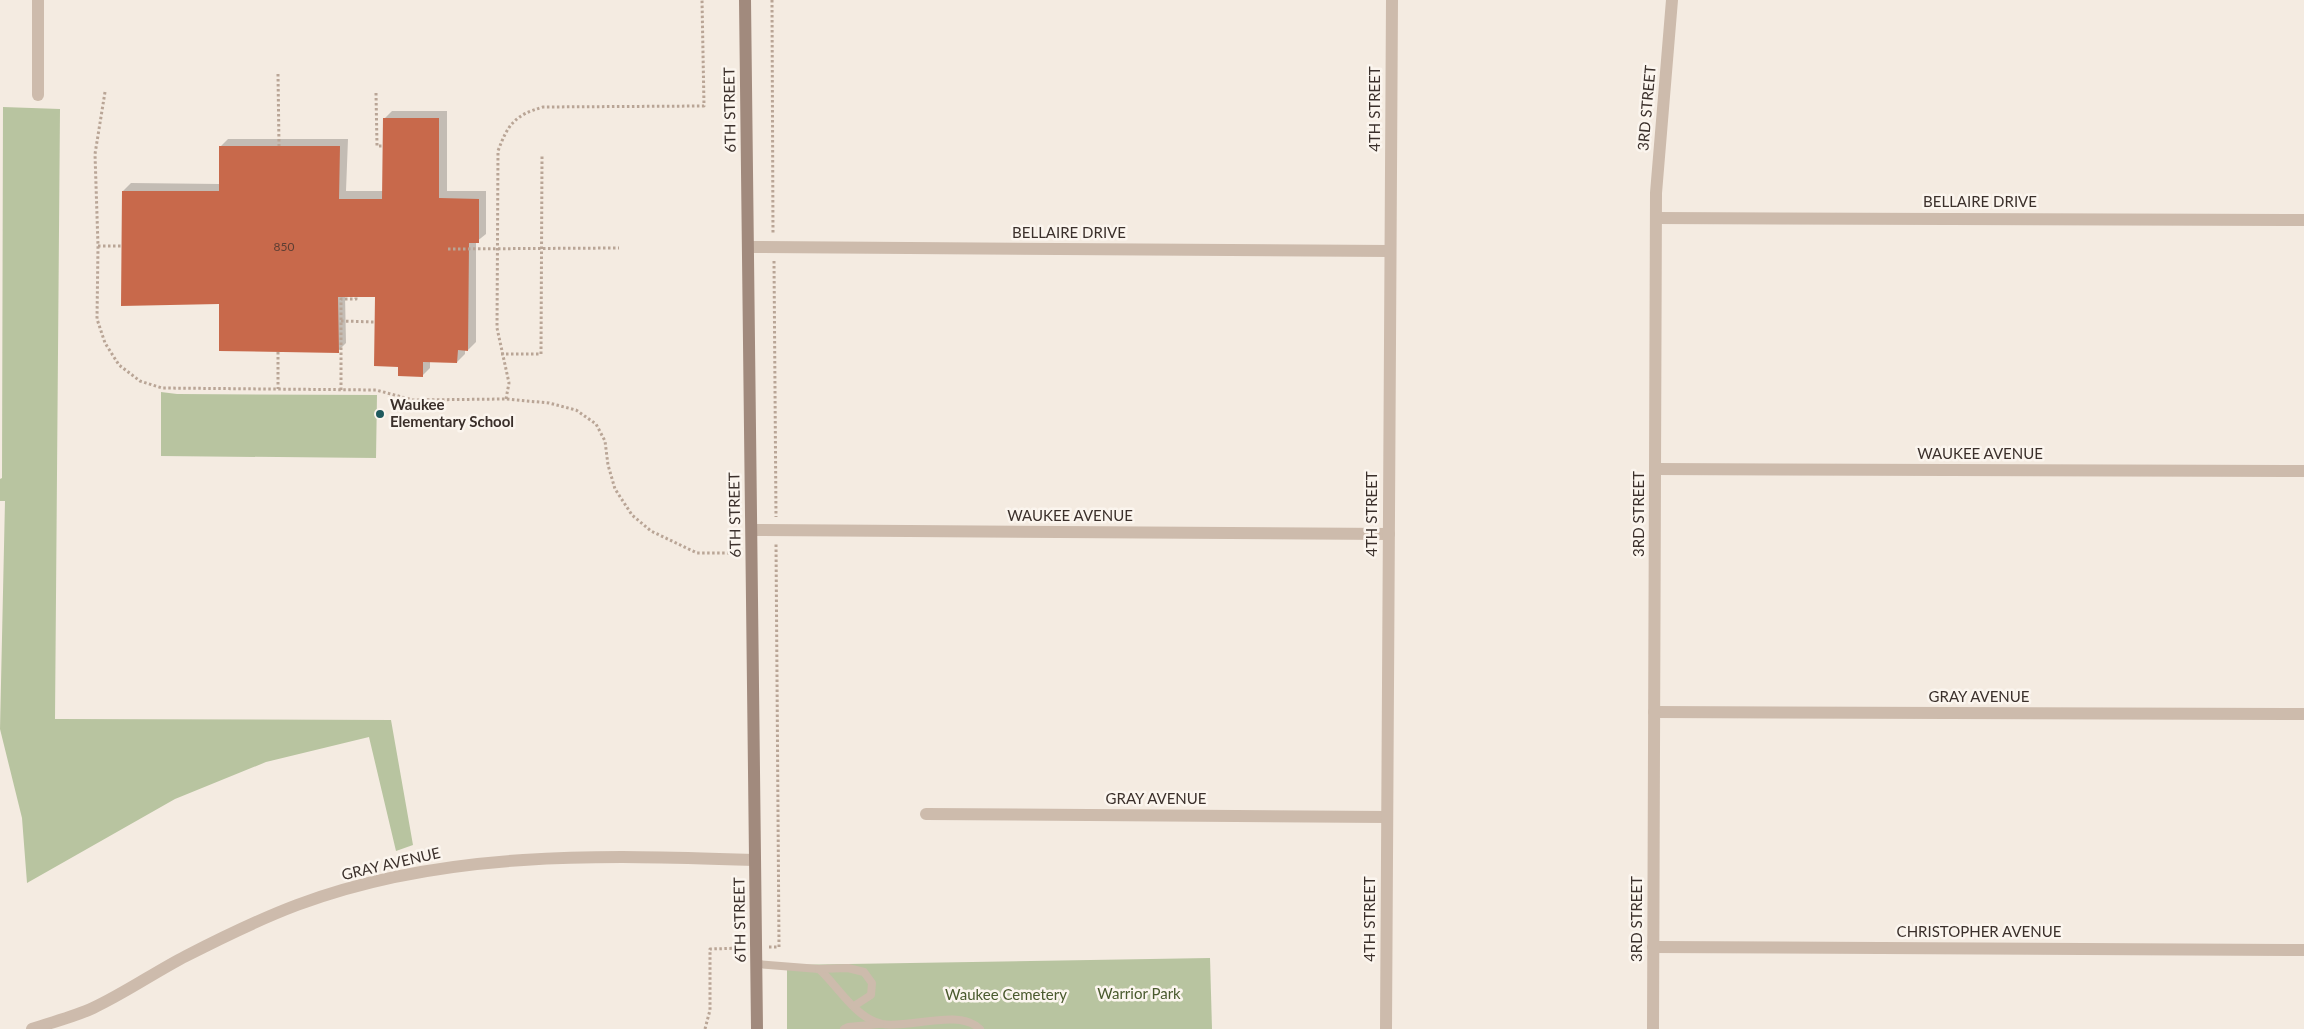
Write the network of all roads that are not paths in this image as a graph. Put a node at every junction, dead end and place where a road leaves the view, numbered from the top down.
1 (38, 0) edge
2 (745, 0) edge
3 (1392, 0) edge
4 (1672, 0) edge
5 (38, 95) dead end
6 (1656, 218) junction
7 (2304, 220) edge
8 (748, 247) junction
9 (1390, 251) junction
10 (1655, 469) junction
11 (2304, 471) edge
12 (752, 530) junction
13 (1389, 534) junction
14 (1654, 712) junction
15 (2304, 714) edge
16 (926, 814) dead end
17 (1387, 816) junction
18 (755, 860) junction
19 (1653, 948) junction
20 (2304, 950) edge
21 (757, 964) junction
22 (819, 969) junction
23 (854, 1006) junction
24 (882, 1024) junction
25 (32, 1029) edge
26 (758, 1029) edge
27 (844, 1029) edge
28 (980, 1029) edge
29 (1386, 1029) edge
30 (1653, 1029) edge

1 - 5 street
2 - 8 main road, 6TH STREET
3 - 9 street, 4TH STREET
4 - 6 street, 3RD STREET
6 - 7 street, BELLAIRE DRIVE
6 - 10 street, 3RD STREET
8 - 9 street, BELLAIRE DRIVE
8 - 12 main road, 6TH STREET
9 - 13 street, 4TH STREET
10 - 11 street, WAUKEE AVENUE
10 - 14 street, 3RD STREET
12 - 13 street, WAUKEE AVENUE
12 - 18 main road, 6TH STREET
13 - 17 street, 4TH STREET
14 - 15 street, GRAY AVENUE
14 - 19 street, 3RD STREET
16 - 17 street, GRAY AVENUE
17 - 29 street, 4TH STREET
18 - 21 main road, 6TH STREET
18 - 25 street, GRAY AVENUE
19 - 20 street, CHRISTOPHER AVENUE
19 - 30 street, 3RD STREET
21 - 22 lane
21 - 26 main road, 6TH STREET
22 - 23 lane
22 - 23 lane
23 - 24 lane
24 - 27 lane
24 - 28 lane

